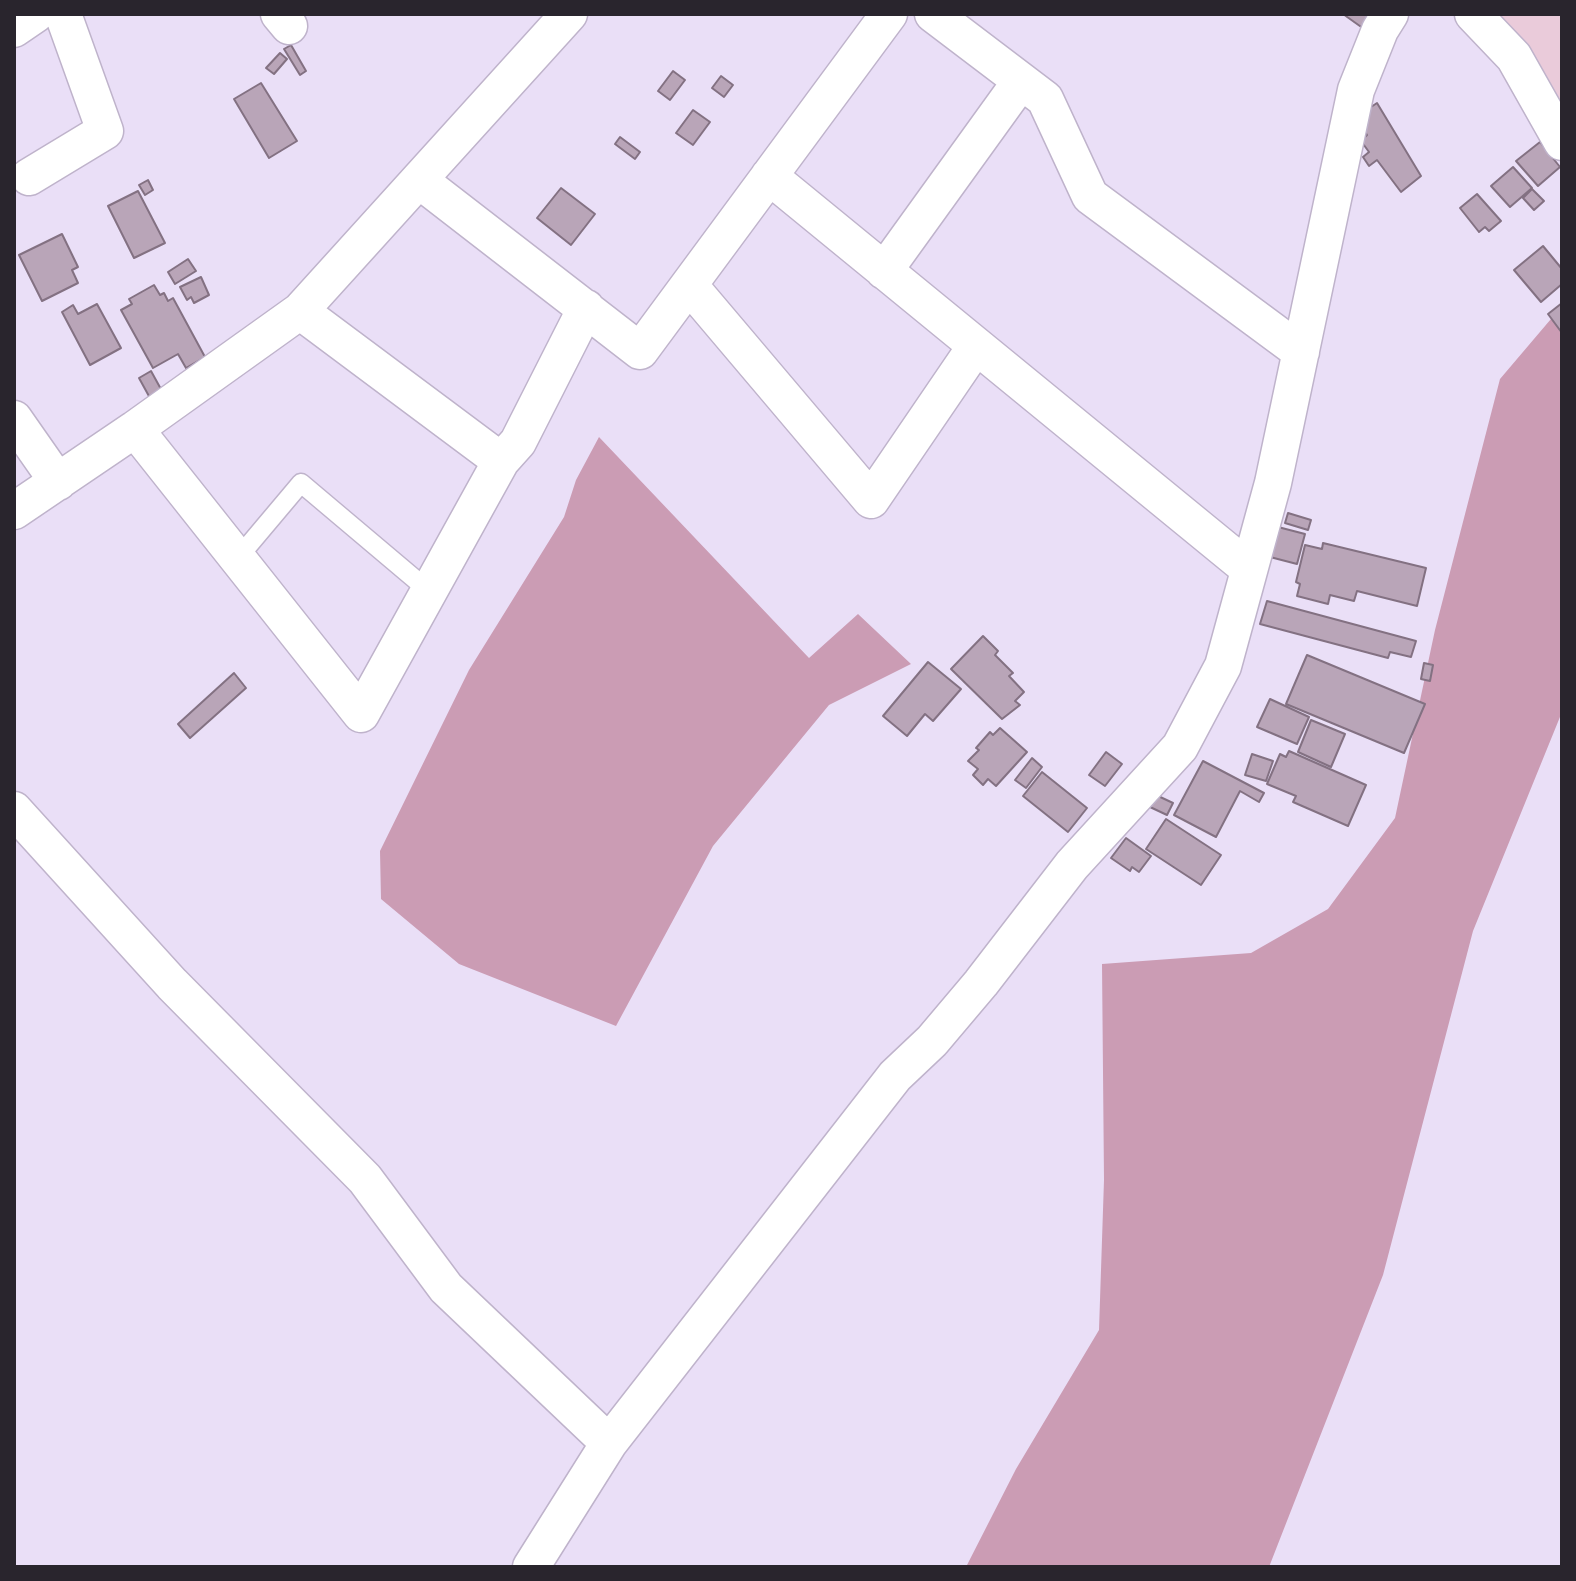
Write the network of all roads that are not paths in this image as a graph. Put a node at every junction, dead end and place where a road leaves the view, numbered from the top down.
1 (36, 14) edge
2 (63, 14) edge
3 (569, 14) edge
4 (889, 14) edge
5 (933, 14) edge
6 (1390, 14) edge
7 (1473, 14) edge
8 (14, 29) edge
9 (1021, 81) junction
10 (1562, 142) edge
11 (769, 176) junction
12 (29, 177) dead end
13 (419, 180) junction
14 (884, 271) junction
15 (689, 285) junction
16 (586, 308) junction
17 (300, 311) junction
18 (976, 346) junction
19 (1301, 352) junction
20 (14, 419) edge
21 (135, 429) junction
22 (501, 461) junction
23 (58, 482) junction
24 (14, 511) edge
25 (237, 559) junction
26 (1249, 569) junction
27 (429, 591) junction
28 (14, 810) edge
29 (609, 1443) junction
30 (531, 1567) edge

1 - 8 street
2 - 12 street
3 - 13 street
4 - 11 street
5 - 9 street
6 - 19 street
7 - 10 street
9 - 14 street
9 - 19 street
11 - 14 street
11 - 15 street
13 - 16 street
13 - 17 street
14 - 18 street
15 - 16 street
15 - 18 street
16 - 22 street
17 - 21 street
17 - 22 street
18 - 26 street
19 - 26 street
20 - 23 street
21 - 23 street
21 - 25 street
22 - 27 street
23 - 24 street
25 - 27 lane
25 - 27 street
26 - 29 street
28 - 29 street
29 - 30 street

